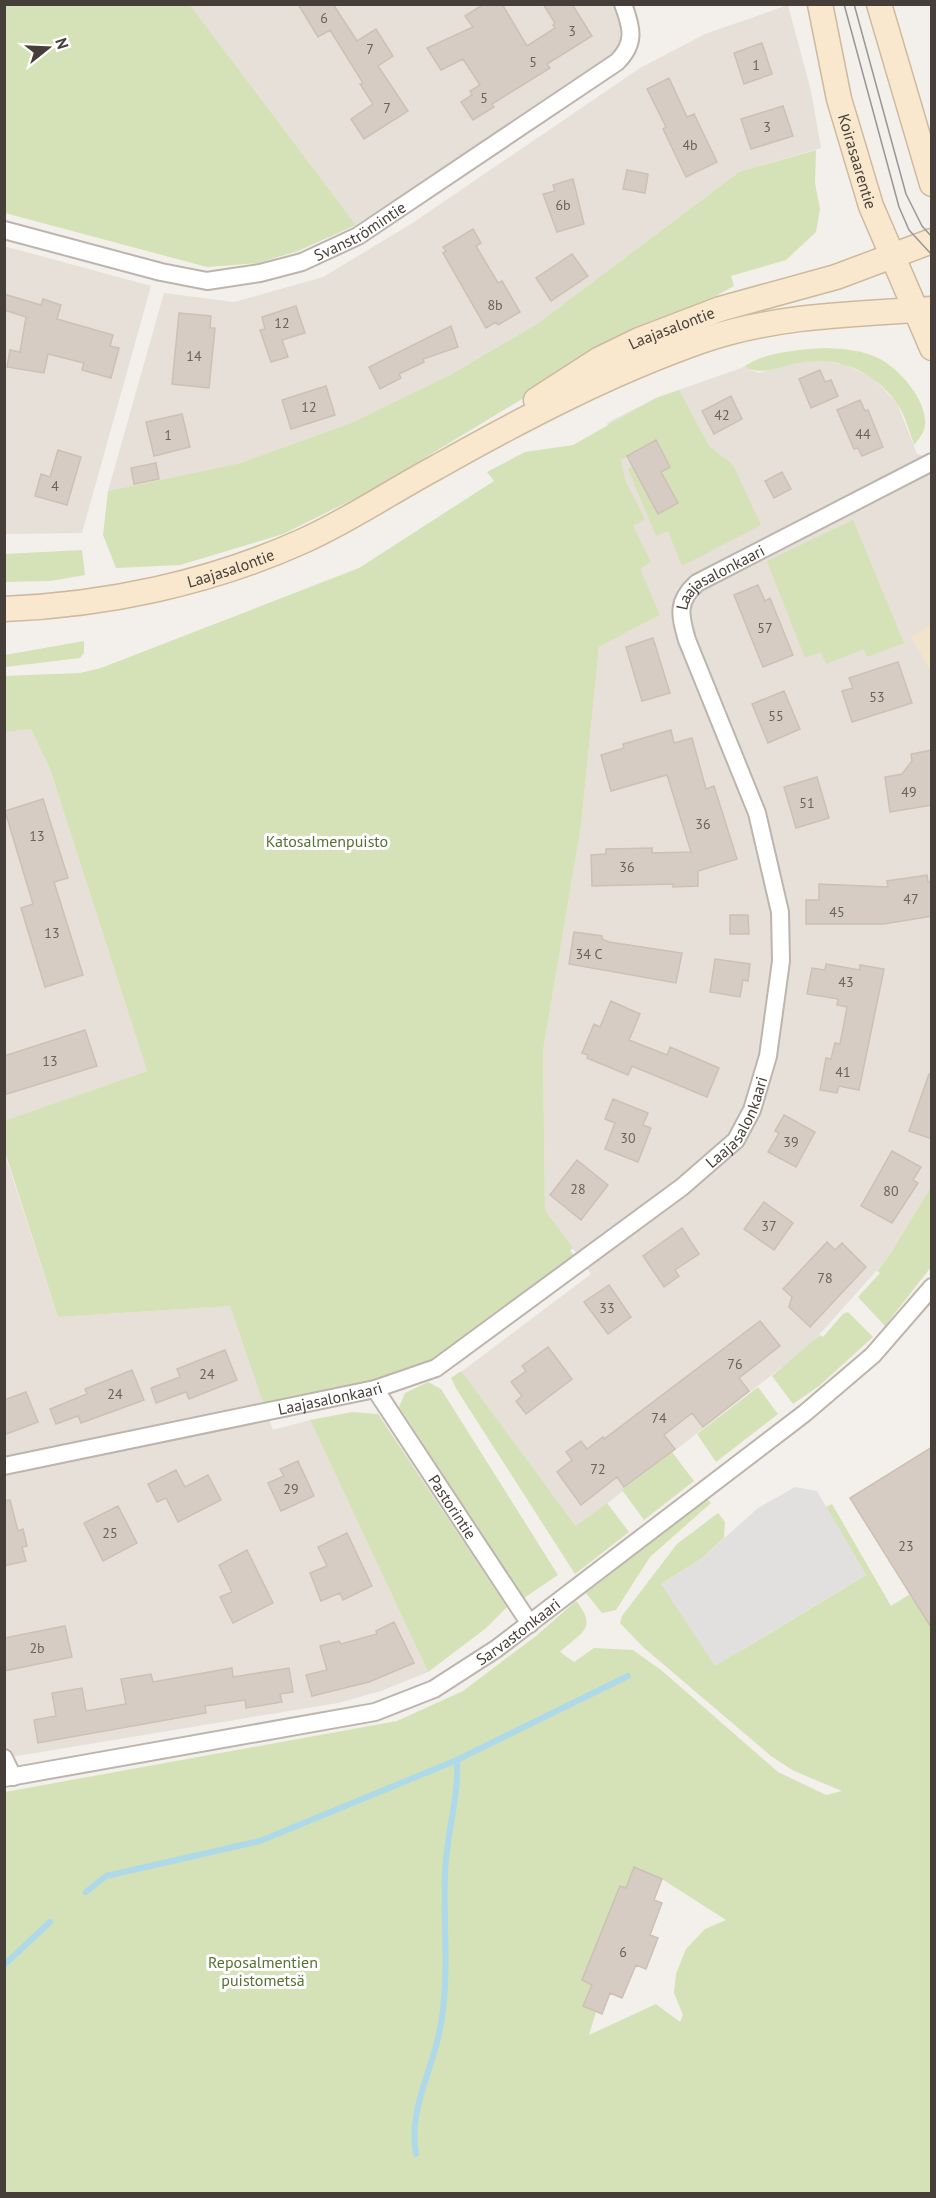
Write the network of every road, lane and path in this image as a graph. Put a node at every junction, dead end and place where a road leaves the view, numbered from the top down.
1 (623, 4) edge
2 (820, 4) edge
3 (879, 4) edge
4 (932, 184) edge
5 (4, 230) edge
6 (932, 241) edge
7 (893, 255) junction
8 (924, 310) edge
9 (932, 348) edge
10 (932, 462) edge
11 (437, 466) junction
12 (4, 609) edge
13 (932, 1287) edge
14 (375, 1389) junction
15 (4, 1466) edge
16 (530, 1624) junction
17 (4, 1758) edge
18 (9, 1778) edge

1 - 5 street, Svanströmintie
2 - 7 main road, Koirasaarentie
3 - 4 main road
6 - 7 main road, Laajasalontie
7 - 8 main road, Koirasaarentie
7 - 11 main road, Laajasalontie
8 - 9 main road
8 - 11 main road, Laajasalontie
10 - 14 street, Laajasalonkaari
11 - 12 main road, Laajasalontie
13 - 16 street, Sarvastonkaari
14 - 15 street, Laajasalonkaari
14 - 16 street, Pastorintie
16 - 18 street, Sarvastonkaari
17 - 18 street

